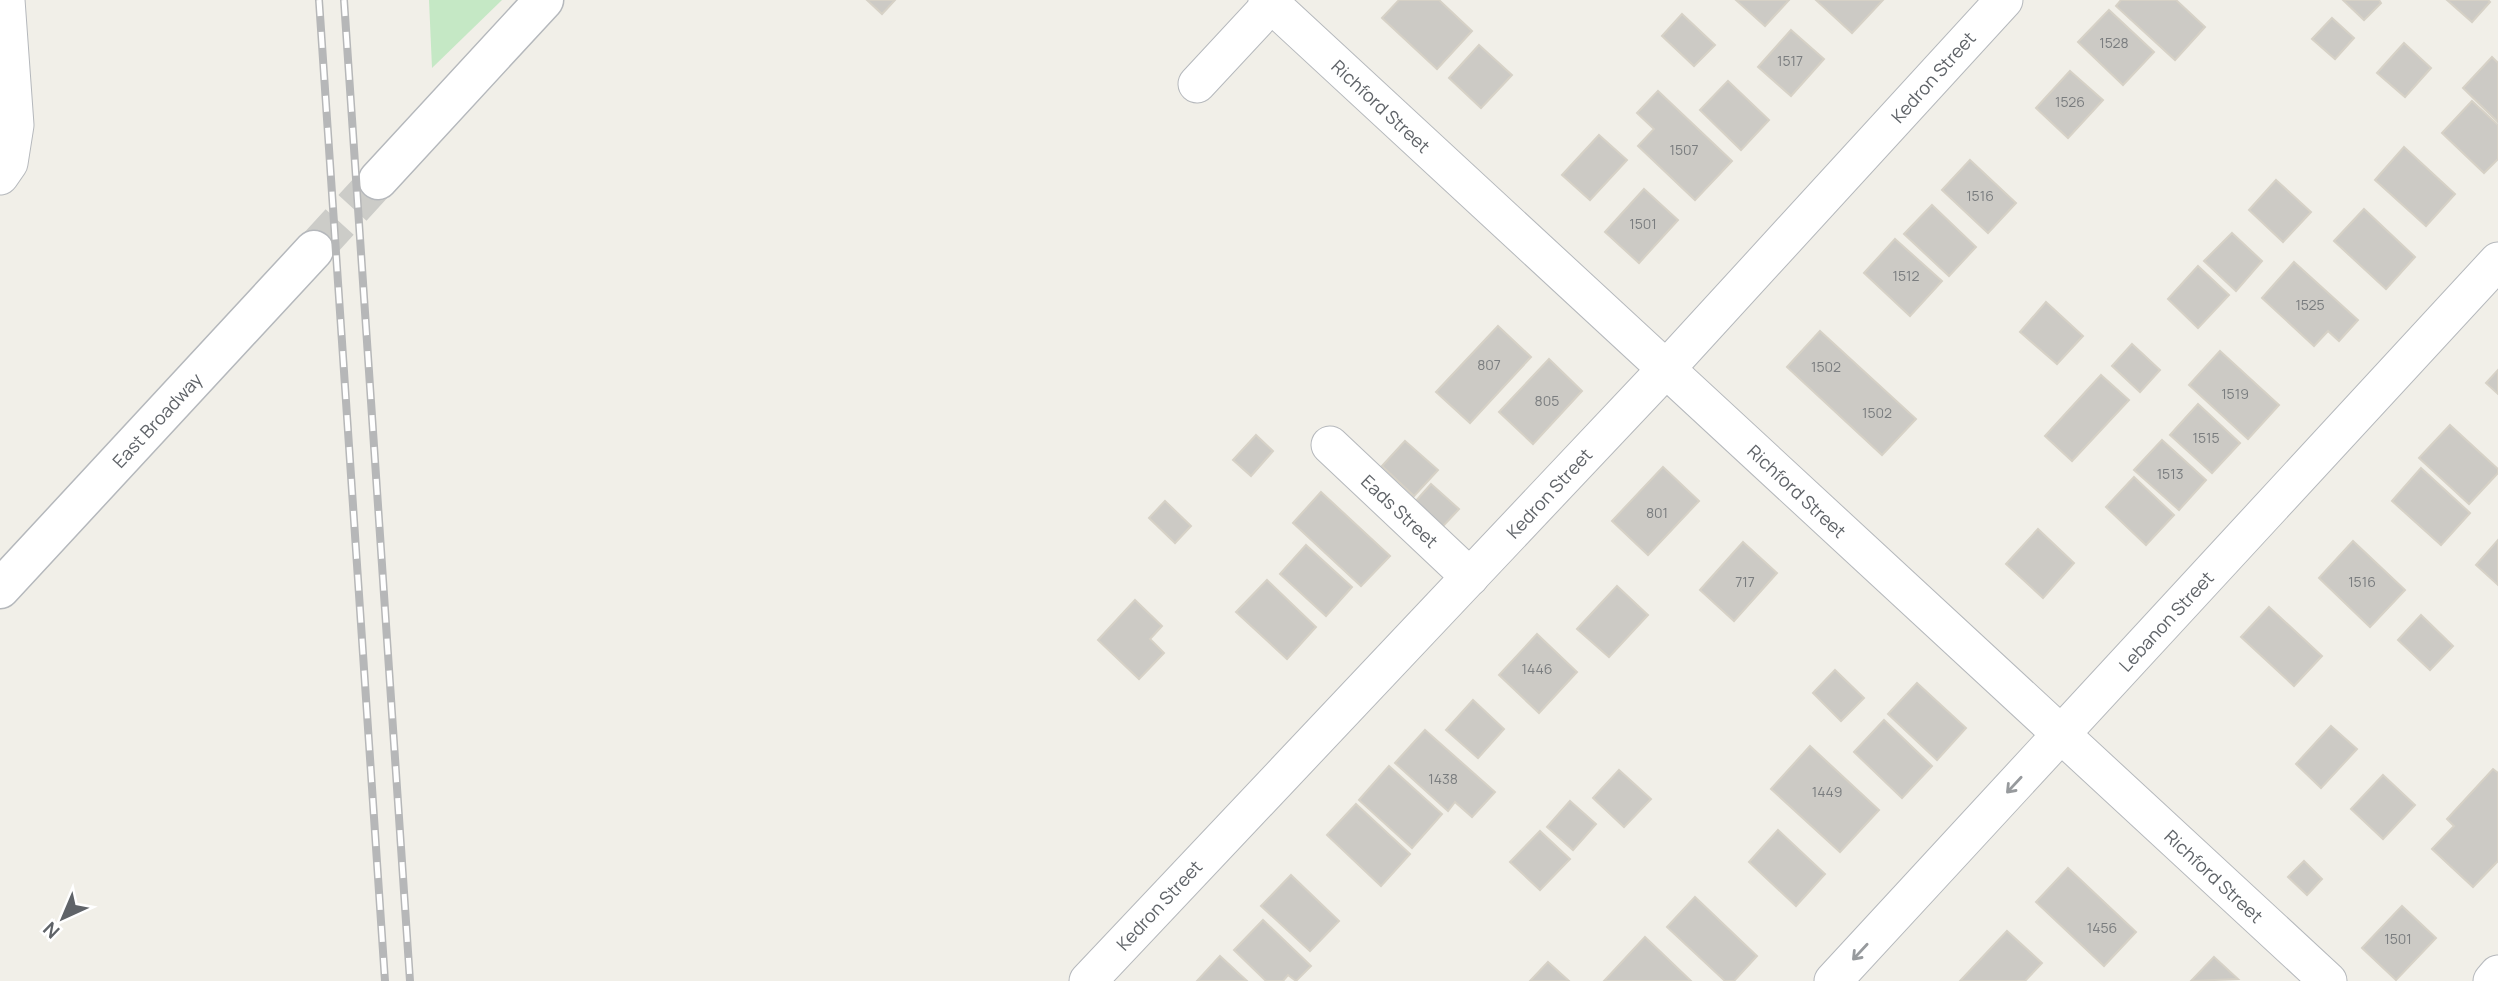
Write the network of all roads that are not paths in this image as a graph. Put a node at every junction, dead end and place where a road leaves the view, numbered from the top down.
1 (6, 0) edge
2 (544, 0) edge
3 (2004, 0) edge
4 (1271, 1) edge
5 (1196, 84) dead end
6 (7, 118) edge
7 (0, 176) edge
8 (378, 180) tunnel mouth
9 (314, 250) tunnel mouth
10 (2498, 261) edge
11 (1665, 370) junction
12 (1330, 444) dead end
13 (1470, 577) junction
14 (0, 589) edge
15 (2061, 735) junction
16 (2498, 974) edge
17 (1088, 981) edge
18 (1833, 981) edge
19 (2328, 981) edge
20 (2492, 981) edge

1 - 6 street
2 - 8 street
3 - 11 street, Kedron Street
4 - 5 street
4 - 11 street, Richford Street
6 - 7 street
9 - 14 street, East Broadway
10 - 15 street, Lebanon Street
11 - 13 street, Kedron Street
11 - 15 street, Richford Street
12 - 13 street, Eads Street
13 - 17 street, Kedron Street
15 -> 18 street, Lebanon Street
15 - 19 street, Richford Street
16 - 20 street

